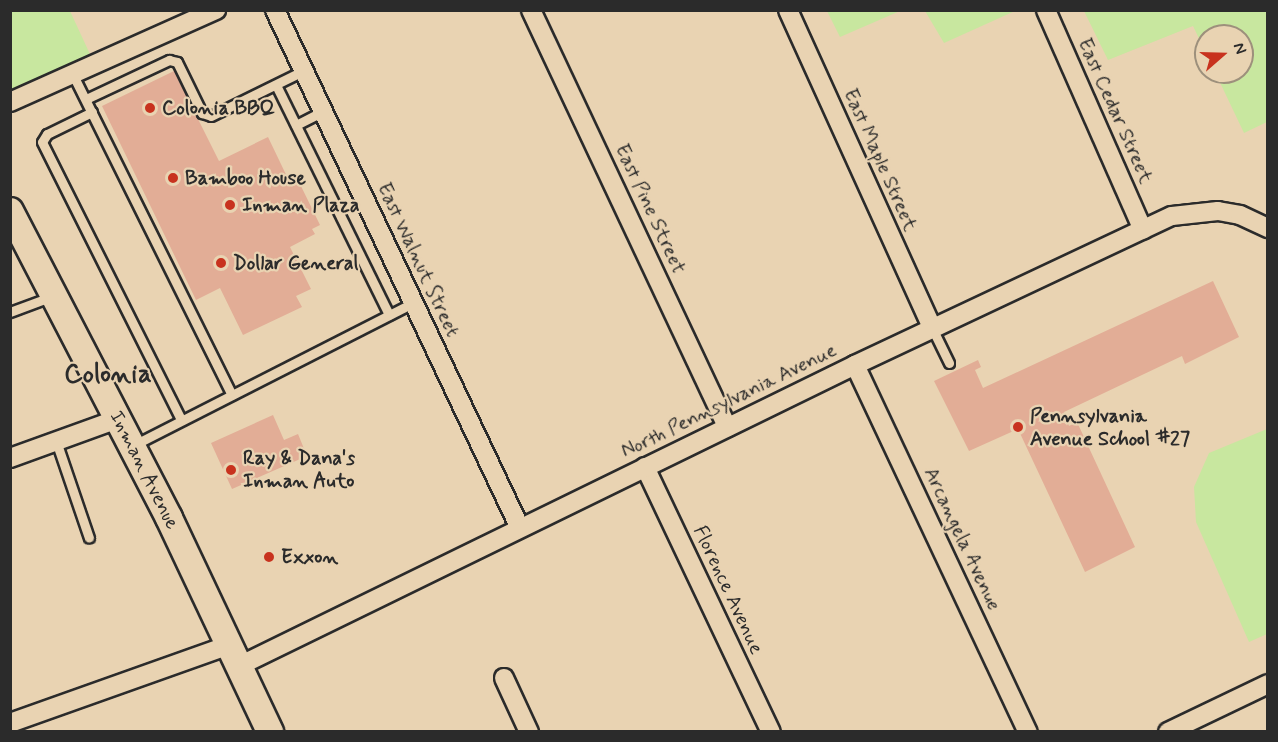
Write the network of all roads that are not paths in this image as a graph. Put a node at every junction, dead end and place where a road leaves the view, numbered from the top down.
1 (216, 10) edge
2 (275, 10) edge
3 (531, 10) edge
4 (788, 10) edge
5 (1046, 10) edge
6 (303, 71) junction
7 (73, 75) junction
8 (276, 85) junction
9 (86, 99) junction
10 (10, 102) edge
11 (323, 111) junction
12 (92, 112) junction
13 (296, 125) junction
14 (12, 218) edge
15 (1268, 228) edge
16 (1143, 230) junction
17 (54, 296) junction
18 (413, 303) junction
19 (10, 312) edge
20 (389, 315) junction
21 (932, 328) junction
22 (949, 363) dead end
23 (855, 365) junction
24 (232, 395) junction
25 (118, 419) junction
26 (181, 420) junction
27 (727, 427) junction
28 (56, 441) junction
29 (132, 446) junction
30 (10, 458) edge
31 (645, 467) junction
32 (520, 528) junction
33 (89, 538) dead end
34 (234, 655) junction
35 (504, 678) dead end
36 (1266, 690) edge
37 (10, 723) edge
38 (270, 732) edge
39 (529, 732) edge
40 (771, 732) edge
41 (1028, 732) edge
42 (1168, 732) edge

1 - 7 street
2 - 6 street, East Walnut Street
3 - 27 street, East Pine Street
4 - 21 street, East Maple Street
5 - 16 street, East Cedar Street
6 - 8 lane
6 - 11 street, East Walnut Street
7 - 9 lane
7 - 10 street
8 - 9 lane
8 - 13 lane
9 - 12 lane
11 - 13 lane
11 - 18 street, East Walnut Street
12 - 24 lane
12 - 26 lane
13 - 20 lane
14 - 17 main road, Inman Avenue
15 - 16 street, North Pennsylvania Avenue
16 - 21 street, North Pennsylvania Avenue
17 - 19 lane
17 - 25 main road, Inman Avenue
18 - 20 lane
18 - 32 street, East Walnut Street
20 - 24 lane
21 - 22 lane
21 - 23 street, North Pennsylvania Avenue
23 - 27 street, North Pennsylvania Avenue
23 - 41 street, Arcangela Avenue
24 - 26 lane
25 - 28 street
25 - 29 main road, Inman Avenue
26 - 29 lane
27 - 31 street, North Pennsylvania Avenue
28 - 30 street
28 - 33 lane
29 - 34 main road, Inman Avenue
31 - 32 street, North Pennsylvania Avenue
31 - 40 street, Florence Avenue
32 - 34 street, North Pennsylvania Avenue
34 - 37 street, North Pennsylvania Avenue
34 - 38 main road, Inman Avenue
35 - 39 street
36 - 42 street

